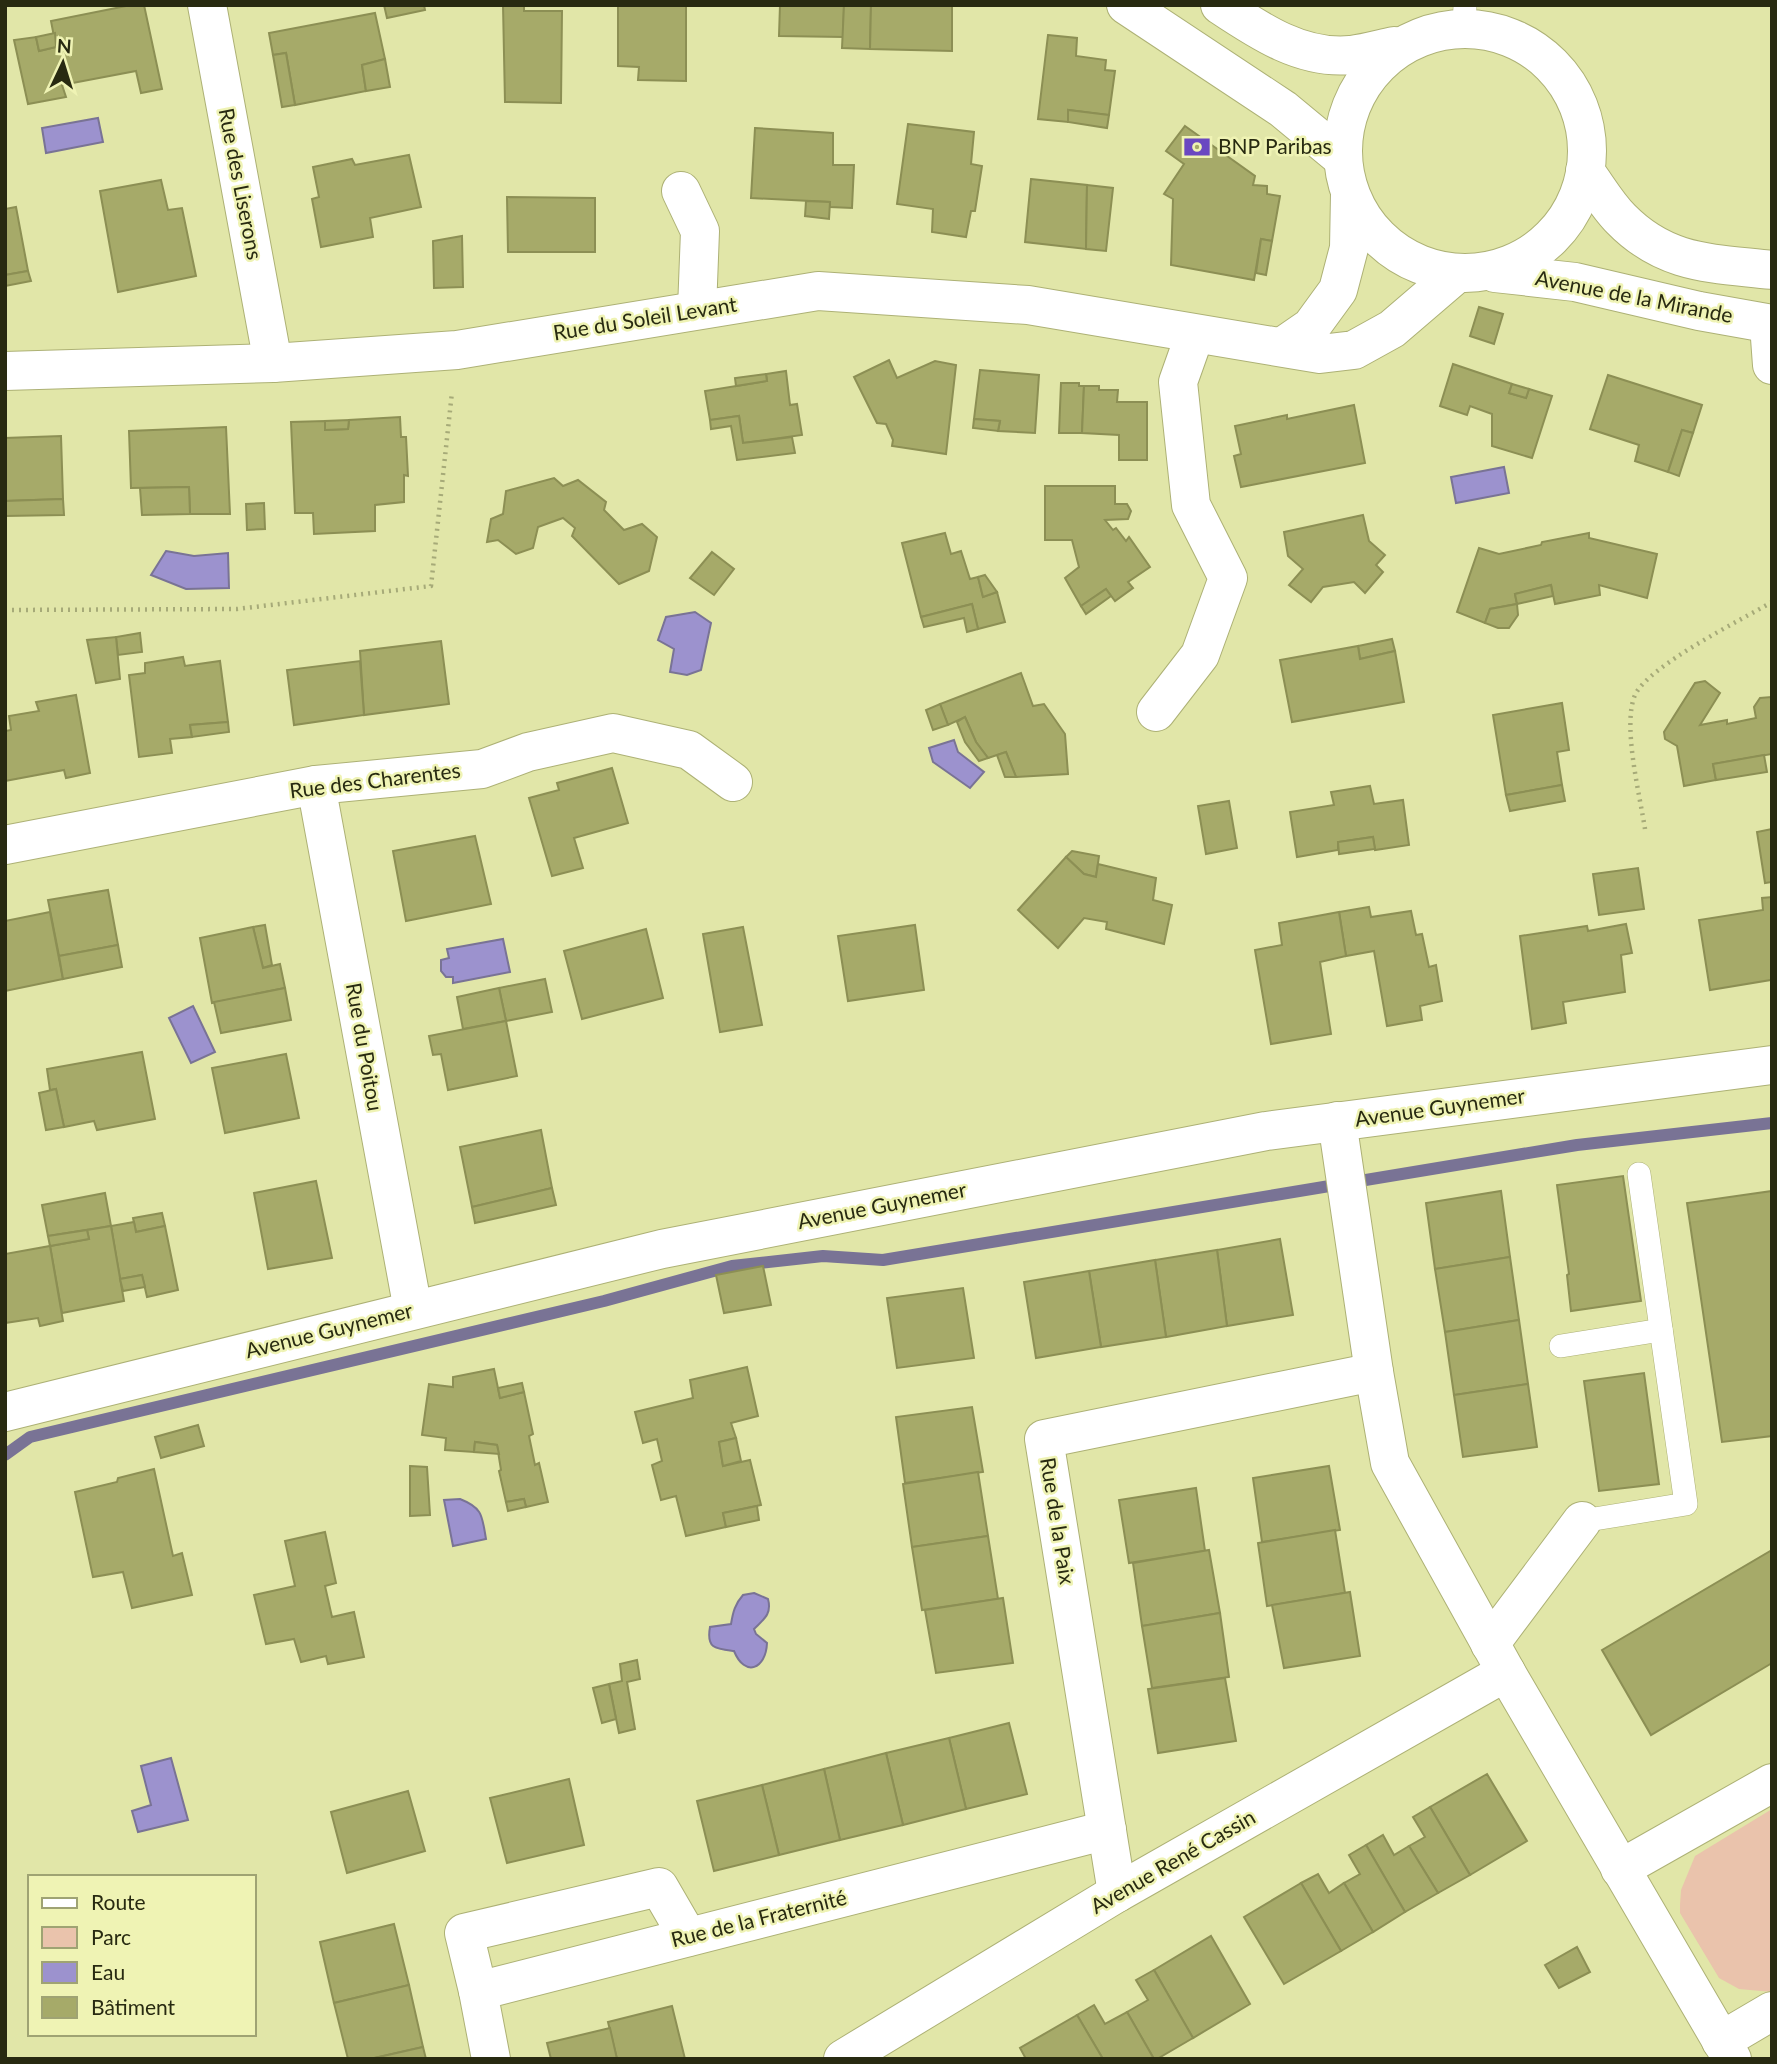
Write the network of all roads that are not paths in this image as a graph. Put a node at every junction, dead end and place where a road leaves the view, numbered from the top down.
1 (207, 5) edge
2 (1126, 5) edge
3 (1220, 5) edge
4 (1465, 17) edge
5 (1394, 46) junction
6 (1341, 157) junction
7 (1585, 171) junction
8 (681, 191) dead end
9 (1350, 194) junction
10 (1772, 270) edge
11 (1495, 273) junction
12 (1455, 275) junction
13 (697, 310) junction
14 (1770, 324) edge
15 (1195, 334) junction
16 (1282, 348) junction
17 (273, 363) junction
18 (1772, 365) edge
19 (5, 370) edge
20 (1156, 712) dead end
21 (733, 782) dead end
22 (316, 785) junction
23 (5, 845) edge
24 (1772, 1065) edge
25 (1337, 1121) junction
26 (1639, 1174) dead end
27 (413, 1310) junction
28 (1661, 1330) junction
29 (1561, 1346) dead end
30 (1374, 1373) junction
31 (5, 1412) edge
32 (1581, 1521) joint
33 (1498, 1658) junction
34 (1772, 1783) edge
35 (1107, 1830) junction
36 (1620, 1869) junction
37 (1117, 1893) junction
38 (688, 1937) junction
39 (478, 1990) junction
40 (1772, 2011) edge
41 (1726, 2050) edge
42 (491, 2059) edge
43 (843, 2059) edge

1 - 17 street, Rue des Liserons
2 - 6 street
3 - 5 street
4 - 5 street
4 - 7 street
5 - 6 street
6 - 9 street
7 - 10 street
7 - 11 street
8 - 13 street
9 - 12 street
9 - 16 street
11 - 12 street
11 - 14 street, Avenue de la Mirande
12 - 16 street, Rue du Soleil Levant
13 - 15 street, Rue du Soleil Levant
13 - 17 street, Rue du Soleil Levant
14 - 18 street
15 - 16 street, Rue du Soleil Levant
15 - 20 street
17 - 19 street, Rue du Soleil Levant
21 - 22 street, Rue des Charentes
22 - 23 street, Rue des Charentes
22 - 27 street, Rue du Poitou
24 - 25 street, Avenue Guynemer
25 - 27 street, Avenue Guynemer
25 - 30 street
26 - 28 lane
27 - 31 street, Avenue Guynemer
28 - 29 lane
28 - 32 lane
30 - 33 street
30 - 35 street, Rue de la Paix
32 - 33 street
33 - 36 street
33 - 37 street, Avenue René Cassin
34 - 36 street
35 - 37 street, Rue de la Paix
35 - 38 street, Rue de la Fraternité
36 - 41 street
37 - 43 street, Avenue René Cassin
38 - 39 street, Rue de la Fraternité
38 - 39 street
39 - 42 street
40 - 41 street

